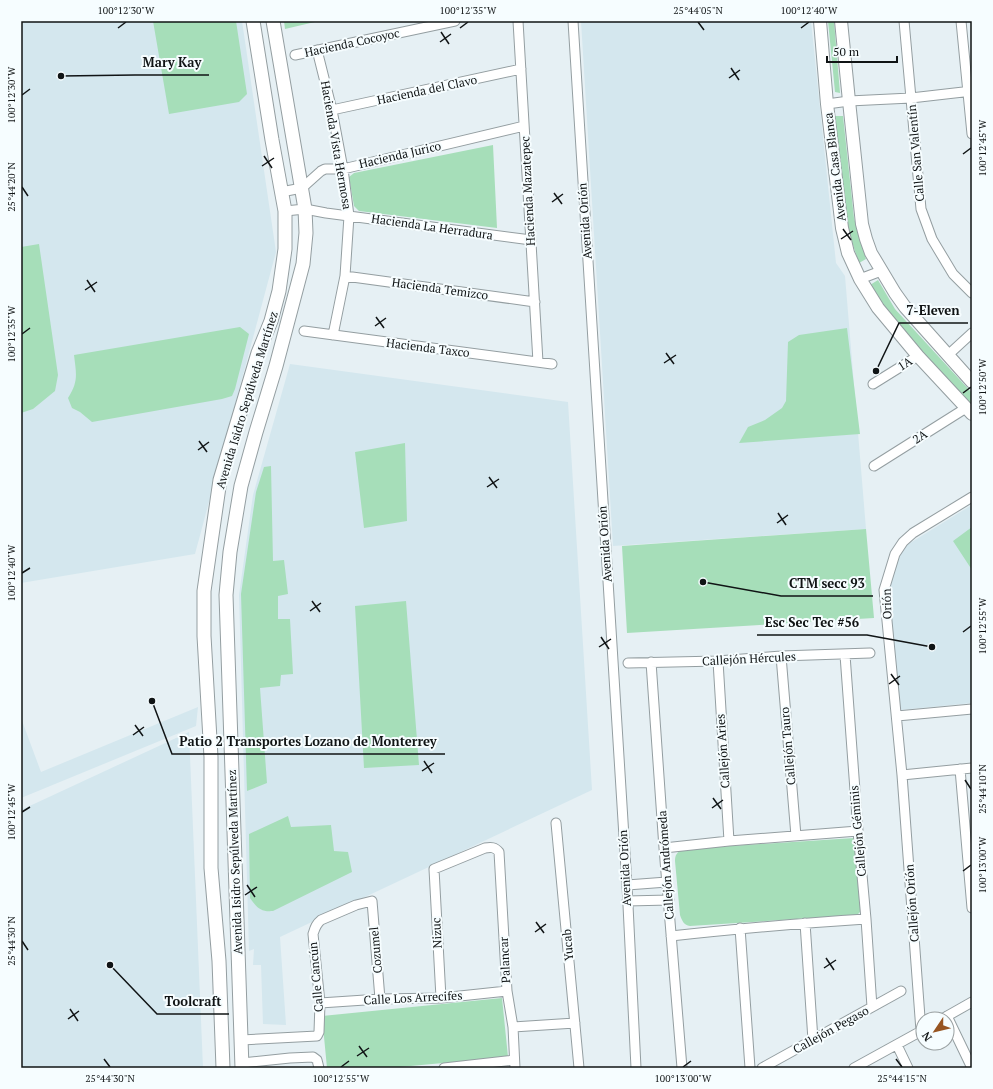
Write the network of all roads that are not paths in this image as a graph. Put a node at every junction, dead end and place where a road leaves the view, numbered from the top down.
1 (253, 21) edge
2 (273, 21) edge
3 (455, 21) edge
4 (518, 21) edge
5 (573, 21) edge
6 (820, 21) edge
7 (841, 21) edge
8 (904, 21) edge
9 (961, 21) edge
10 (317, 50) junction
11 (295, 55) dead end
12 (521, 69) junction
13 (970, 91) edge
14 (911, 98) junction
15 (849, 101) junction
16 (827, 104) junction
17 (332, 110) junction
18 (524, 126) junction
19 (972, 134) edge
20 (342, 169) junction
21 (302, 188) junction
22 (281, 192) junction
23 (305, 209) junction
24 (285, 211) junction
25 (349, 216) junction
26 (531, 240) junction
27 (881, 270) junction
28 (345, 276) junction
29 (860, 279) junction
30 (972, 293) edge
31 (535, 302) junction
32 (304, 331) dead end
33 (972, 333) edge
34 (333, 335) junction
35 (948, 355) junction
36 (918, 356) junction
37 (538, 362) junction
38 (552, 364) dead end
39 (972, 382) edge
40 (872, 384) dead end
41 (969, 411) edge
42 (874, 466) dead end
43 (972, 498) edge
44 (870, 654) dead end
45 (846, 655) junction
46 (781, 656) junction
47 (718, 661) junction
48 (651, 662) junction
49 (628, 663) dead end
50 (972, 709) edge
51 (897, 716) junction
52 (972, 768) edge
53 (960, 769) junction
54 (211, 775) junction
55 (902, 775) junction
56 (234, 813) junction
57 (556, 822) dead end
58 (858, 831) junction
59 (796, 836) junction
60 (729, 841) junction
61 (664, 848) junction
62 (498, 852) joint
63 (667, 882) junction
64 (627, 885) junction
65 (668, 900) junction
66 (628, 901) junction
67 (972, 908) edge
68 (866, 919) junction
69 (321, 920) joint
70 (805, 923) junction
71 (740, 928) junction
72 (671, 936) junction
73 (507, 991) junction
74 (901, 991) dead end
75 (440, 998) junction
76 (380, 999) junction
77 (972, 1002) edge
78 (320, 1003) junction
79 (872, 1007) junction
80 (921, 1011) edge
81 (955, 1012) edge
82 (575, 1023) junction
83 (513, 1028) junction
84 (915, 1034) edge
85 (955, 1038) edge
86 (241, 1040) junction
87 (813, 1040) junction
88 (897, 1045) junction
89 (318, 1064) edge
90 (515, 1064) edge
91 (242, 1065) edge
92 (223, 1068) edge
93 (448, 1068) edge
94 (579, 1068) edge
95 (636, 1068) edge
96 (682, 1068) edge
97 (750, 1068) edge
98 (762, 1068) edge
99 (854, 1068) edge
100 (908, 1068) edge
101 (972, 1068) edge

1 - 22 main road, Avenida Isidro Sepúlveda Martínez
2 - 21 main road, Avenida Isidro Sepúlveda Martínez
3 - 10 street, Hacienda Cocoyoc
4 - 12 street, Hacienda Mazatepec
5 - 64 street, Avenida Orión
6 - 16 street, Avenida Casa Blanca
7 - 15 street, Avenida Casa Blanca
8 - 14 street, Calle San Valentín
9 - 13 street
10 - 11 street, Hacienda Cocoyoc
10 - 17 street, Hacienda Vista Hermosa
12 - 17 street, Hacienda del Clavo
12 - 18 street, Hacienda Mazatepec
13 - 14 street
13 - 19 street
14 - 15 street
14 - 30 street, Calle San Valentín
15 - 16 street
15 - 27 street, Avenida Casa Blanca
16 - 29 street, Avenida Casa Blanca
17 - 20 street, Hacienda Vista Hermosa
18 - 20 street, Hacienda Jurico
18 - 26 street, Hacienda Mazatepec
20 - 21 street, Hacienda Jurico
20 - 25 street, Hacienda Vista Hermosa
21 - 22 street
21 - 23 main road, Avenida Isidro Sepúlveda Martínez
22 - 24 main road, Avenida Isidro Sepúlveda Martínez
23 - 24 street, Hacienda La Herradura
23 - 25 street, Hacienda La Herradura
23 - 56 main road, Avenida Isidro Sepúlveda Martínez
24 - 54 main road, Avenida Isidro Sepúlveda Martínez
25 - 26 street, Hacienda La Herradura
25 - 28 street, Hacienda Vista Hermosa
26 - 31 street, Hacienda Mazatepec
27 - 29 street
27 - 35 street, Avenida Casa Blanca
28 - 31 street, Hacienda Temizco
28 - 34 street, Hacienda Vista Hermosa
29 - 36 street, Avenida Casa Blanca
31 - 37 street, Hacienda Mazatepec
32 - 34 street, Hacienda Taxco
33 - 35 street
34 - 37 street, Hacienda Taxco
35 - 39 street, Avenida Casa Blanca
36 - 40 street, 1A
36 - 41 street, Avenida Casa Blanca
37 - 38 street, Hacienda Taxco
41 - 42 street, 2A
43 - 51 street, Orión
44 - 45 street, Callejón Hércules
45 - 46 street, Callejón Hércules
45 - 58 street, Callejón Géminis
46 - 47 street, Callejón Hércules
46 - 59 street, Callejón Tauro
47 - 48 street, Callejón Hércules
47 - 60 street, Callejón Aries
48 - 49 street, Callejón Hércules
48 - 61 street, Callejón Andrómeda
50 - 51 street
51 - 55 street, Orión
52 - 53 street
53 - 55 street
53 - 67 street
54 - 56 main road
54 - 92 main road, Avenida Isidro Sepúlveda Martínez
55 - 80 street, Callejón Orión
56 - 86 main road, Avenida Isidro Sepúlveda Martínez
57 - 82 street, Yucab
58 - 59 street
58 - 68 street, Callejón Géminis
59 - 60 street
60 - 61 street
61 - 63 street, Callejón Andrómeda
62 - 73 street, Palancar
62 - 75 street, Nizuc
63 - 64 street
63 - 65 street, Callejón Andrómeda
64 - 66 street, Avenida Orión
65 - 66 street
65 - 72 street, Callejón Andrómeda
66 - 95 street, Avenida Orión
68 - 70 street
68 - 79 street, Callejón Géminis
69 - 76 street, Cozumel
69 - 78 street, Calle Cancún
70 - 71 street
70 - 87 street
71 - 72 street
71 - 97 street
72 - 96 street, Callejón Andrómeda
73 - 75 street, Calle Los Arrecifes
73 - 83 street, Palancar
74 - 79 street, Callejón Pegaso
75 - 76 street, Calle Los Arrecifes
76 - 78 street, Calle Los Arrecifes
77 - 81 street
78 - 86 street, Calle Cancún
79 - 87 street, Callejón Pegaso
82 - 83 street
82 - 94 street, Yucab
83 - 90 street, Palancar
84 - 88 street
85 - 101 street
86 - 91 main road, Avenida Isidro Sepúlveda Martínez
87 - 98 street, Callejón Pegaso
88 - 99 street
88 - 100 street
89 - 91 street
90 - 93 street

